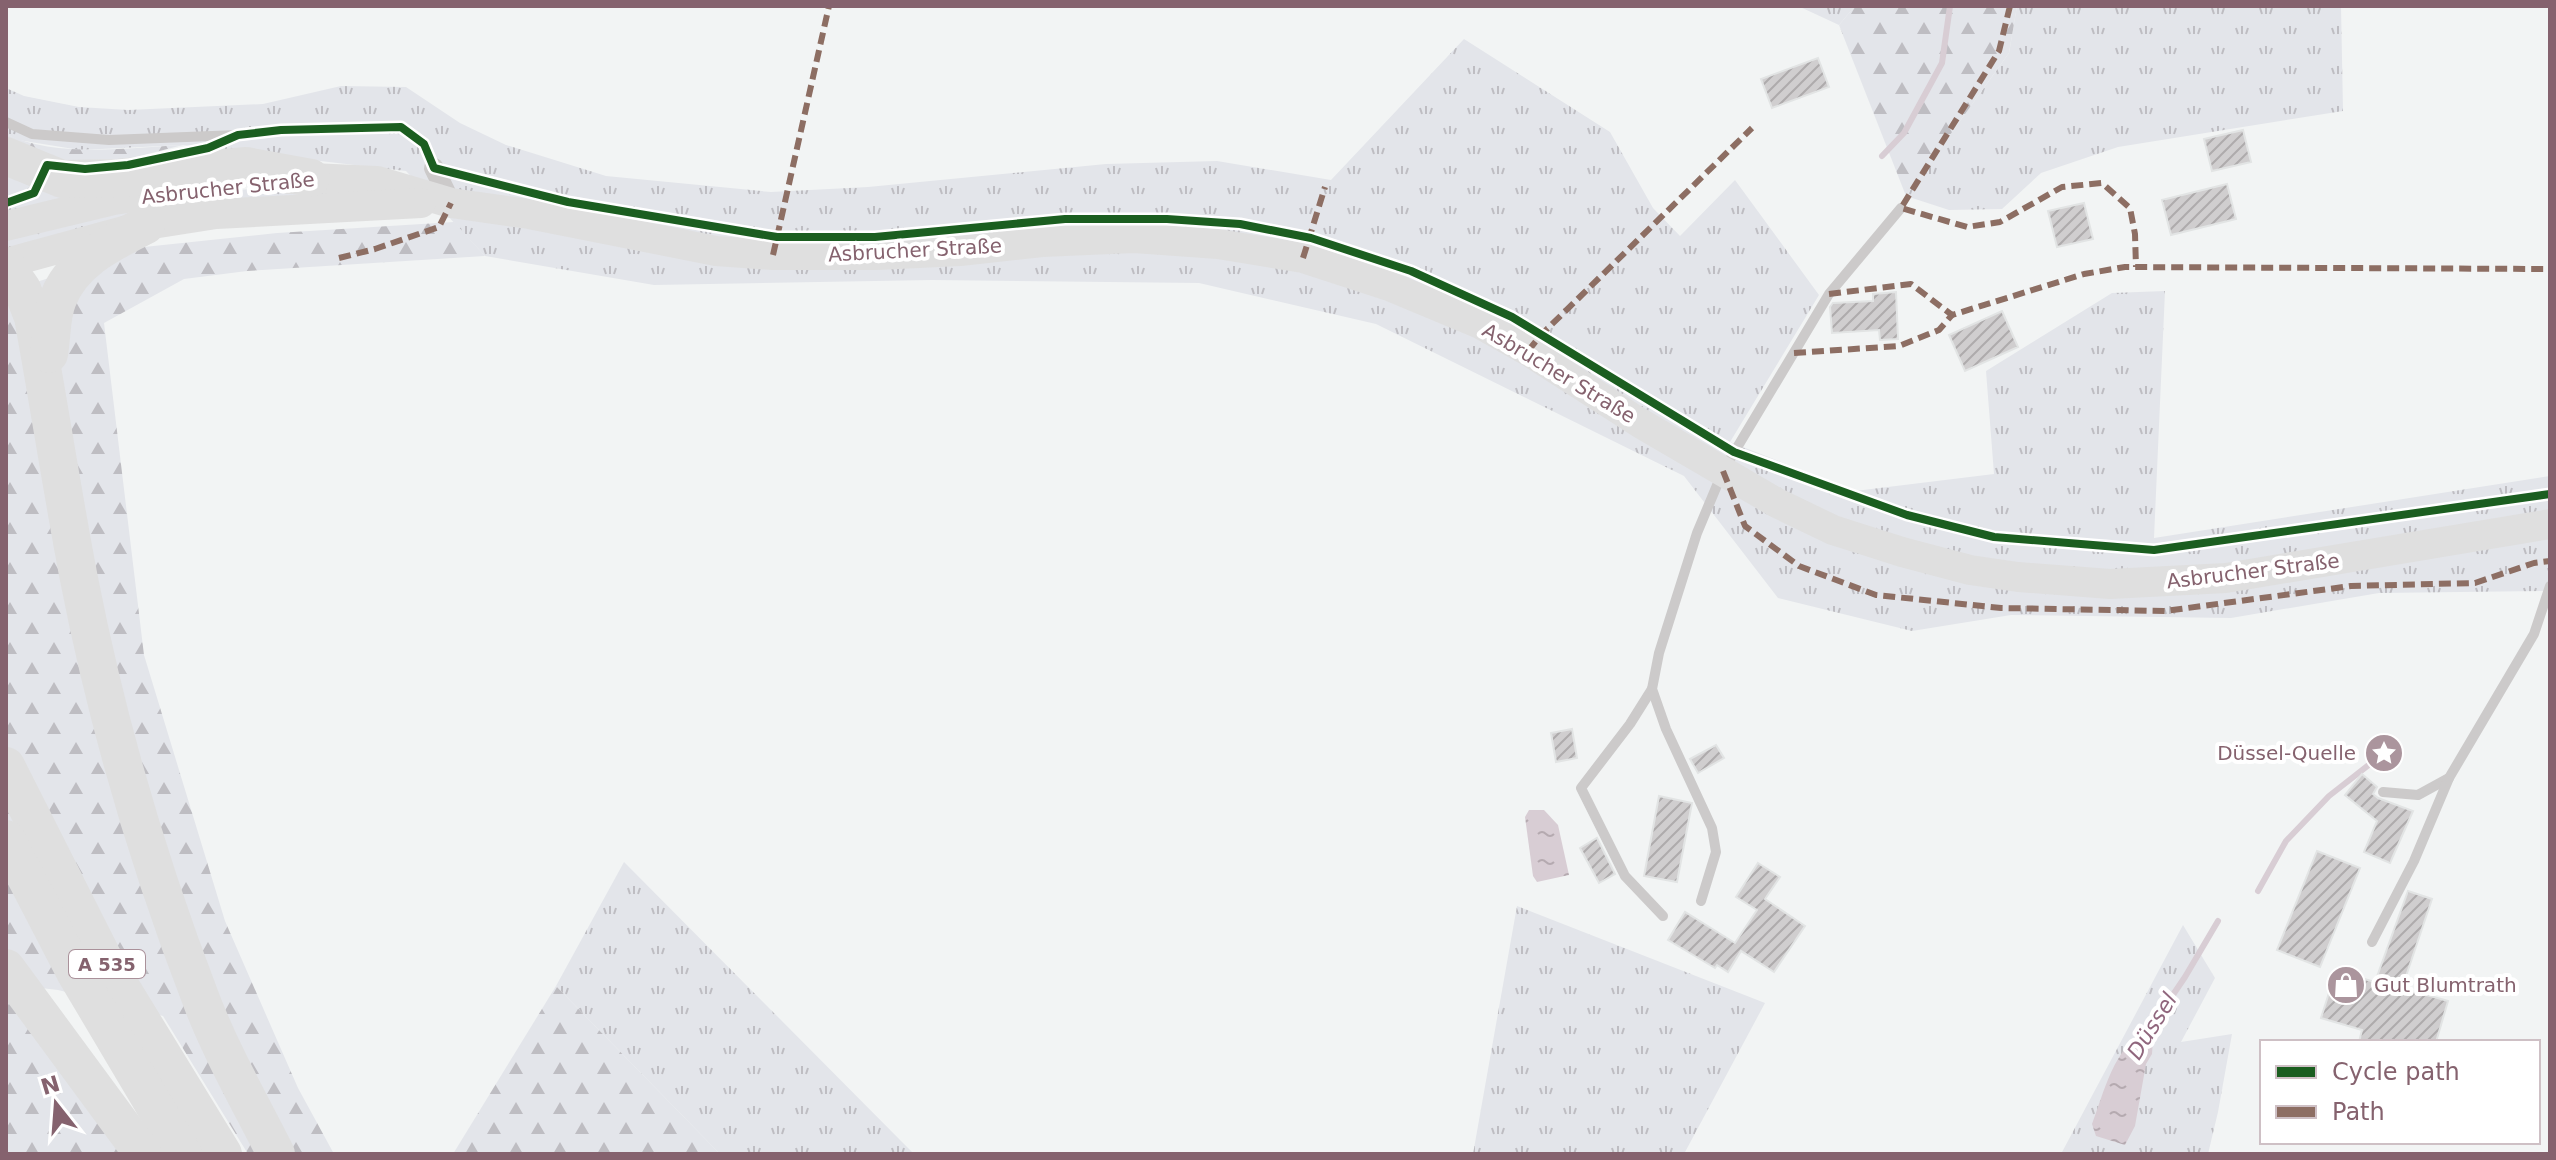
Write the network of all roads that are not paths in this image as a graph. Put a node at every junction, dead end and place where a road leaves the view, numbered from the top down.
1 (6, 122) edge
2 (6, 156) edge
3 (434, 168) joint
4 (311, 178) junction
5 (451, 203) junction
6 (1901, 208) dead end
7 (146, 225) junction
8 (6, 226) edge
9 (6, 264) edge
10 (45, 381) junction
11 (1723, 471) junction
12 (2550, 524) edge
13 (2550, 586) edge
14 (1652, 689) junction
15 (6, 766) edge
16 (2449, 778) junction
17 (2383, 792) dead end
18 (6, 839) edge
19 (1701, 901) dead end
20 (1663, 916) dead end
21 (2372, 942) dead end
22 (6, 968) edge
23 (143, 1154) edge
24 (183, 1154) edge
25 (223, 1154) edge
26 (276, 1154) edge

1 - 3 lane
2 - 4 highway
3 - 5 street
4 - 5 main road, Asbrucher Straße
4 - 8 main road, Asbrucher Straße
5 - 7 main road, Asbrucher Straße
5 - 11 main road, Asbrucher Straße
6 - 11 lane
7 - 9 main road, Asbrucher Straße
7 - 10 highway
9 - 10 highway
10 - 26 highway
11 - 12 main road, Asbrucher Straße
11 - 14 lane
13 - 16 lane
14 - 19 lane
14 - 20 lane
15 - 25 highway, A 535
16 - 17 lane
16 - 21 lane
18 - 24 highway, A 535
22 - 23 highway

